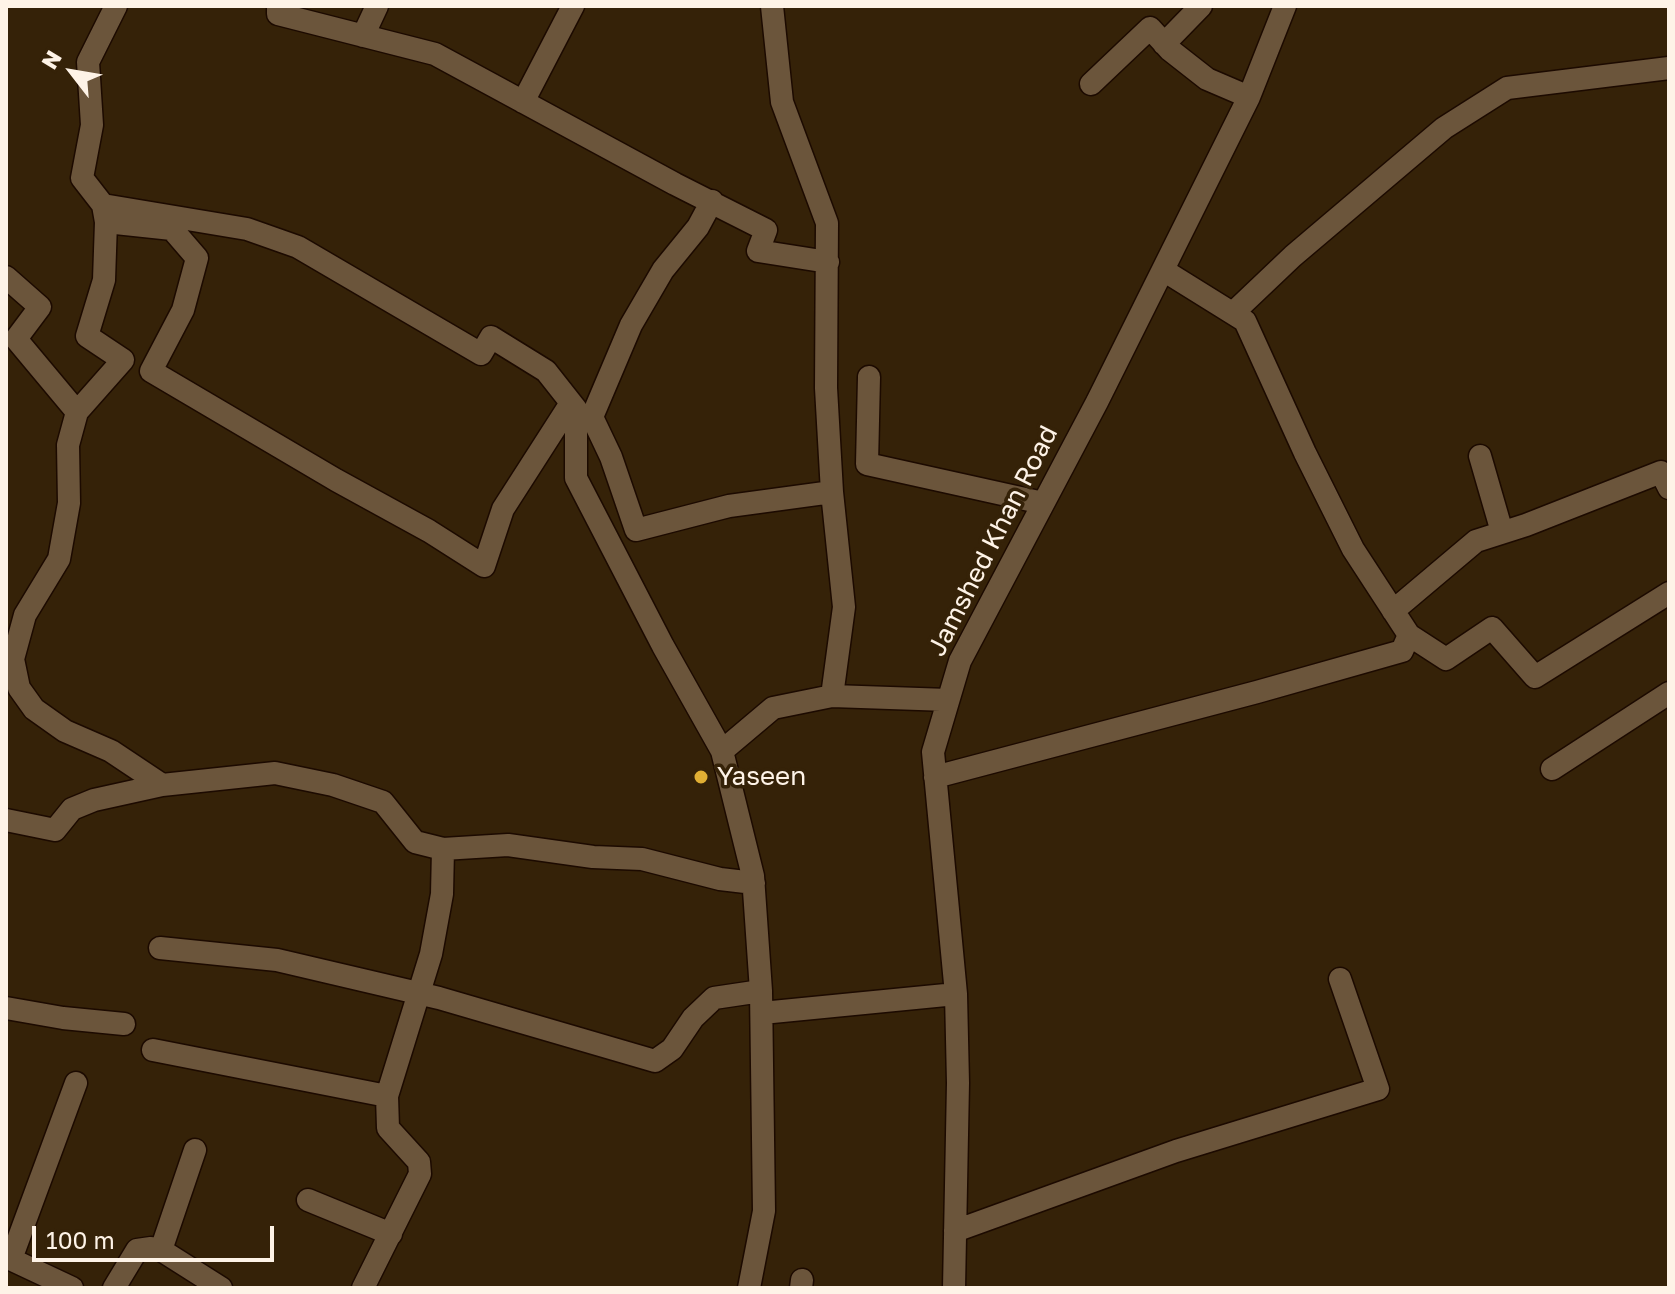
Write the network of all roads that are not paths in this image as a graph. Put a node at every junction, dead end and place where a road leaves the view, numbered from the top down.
1 (116, 6) edge
2 (278, 6) edge
3 (377, 6) edge
4 (573, 6) edge
5 (772, 6) edge
6 (1201, 6) edge
7 (1285, 6) edge
8 (363, 36) junction
9 (1164, 44) junction
10 (1669, 68) edge
11 (1091, 84) dead end
12 (1249, 97) junction
13 (523, 102) junction
14 (712, 201) junction
15 (105, 213) junction
16 (828, 262) junction
17 (1163, 270) junction
18 (6, 277) edge
19 (1233, 313) junction
20 (869, 377) dead end
21 (571, 403) junction
22 (77, 412) junction
23 (1480, 456) dead end
24 (1669, 488) edge
25 (832, 492) junction
26 (1043, 503) junction
27 (1502, 532) junction
28 (1669, 593) edge
29 (1393, 611) junction
30 (1409, 635) junction
31 (1669, 693) edge
32 (832, 696) junction
33 (948, 700) junction
34 (722, 751) junction
35 (1552, 769) dead end
36 (935, 777) junction
37 (162, 785) junction
38 (6, 820) edge
39 (443, 849) junction
40 (754, 883) junction
41 (160, 948) dead end
42 (1340, 979) dead end
43 (418, 994) junction
44 (956, 994) junction
45 (761, 1002) junction
46 (6, 1008) edge
47 (124, 1024) dead end
48 (153, 1050) dead end
49 (76, 1083) dead end
50 (387, 1096) junction
51 (195, 1150) dead end
52 (308, 1200) dead end
53 (955, 1231) junction
54 (391, 1234) junction
55 (161, 1250) junction
56 (8, 1258) edge
57 (72, 1288) edge
58 (114, 1288) edge
59 (221, 1288) edge
60 (363, 1288) edge
61 (749, 1288) edge
62 (954, 1288) edge

1 - 15 street
2 - 8 street
3 - 8 street
4 - 13 street
5 - 16 street
6 - 9 street
7 - 12 street, Jamshed Khan Road
8 - 13 street
9 - 11 street
9 - 12 street
10 - 19 street
12 - 17 street, Jamshed Khan Road
13 - 14 street
14 - 16 street
14 - 25 street
15 - 21 street
15 - 21 street
15 - 22 street
16 - 25 street
17 - 19 street
17 - 26 street, Jamshed Khan Road
18 - 22 street
19 - 29 street
20 - 26 street
21 - 34 street
22 - 37 street
23 - 27 street
24 - 27 street
25 - 32 street
26 - 33 street, Jamshed Khan Road
27 - 29 street
28 - 30 street
29 - 30 street
30 - 36 street
31 - 35 street
32 - 33 street
32 - 34 street
33 - 36 street, Jamshed Khan Road
34 - 40 street
36 - 44 street, Jamshed Khan Road
37 - 38 street
37 - 39 street
39 - 40 street
39 - 43 street
40 - 45 street
41 - 43 street
42 - 53 street
43 - 45 street
43 - 50 street
44 - 45 street
44 - 53 street, Jamshed Khan Road
45 - 61 street
46 - 47 street
48 - 50 street
49 - 56 street
50 - 54 street
51 - 55 street
52 - 54 street
53 - 62 street, Jamshed Khan Road
54 - 60 street
55 - 58 street
55 - 59 street
56 - 57 street

